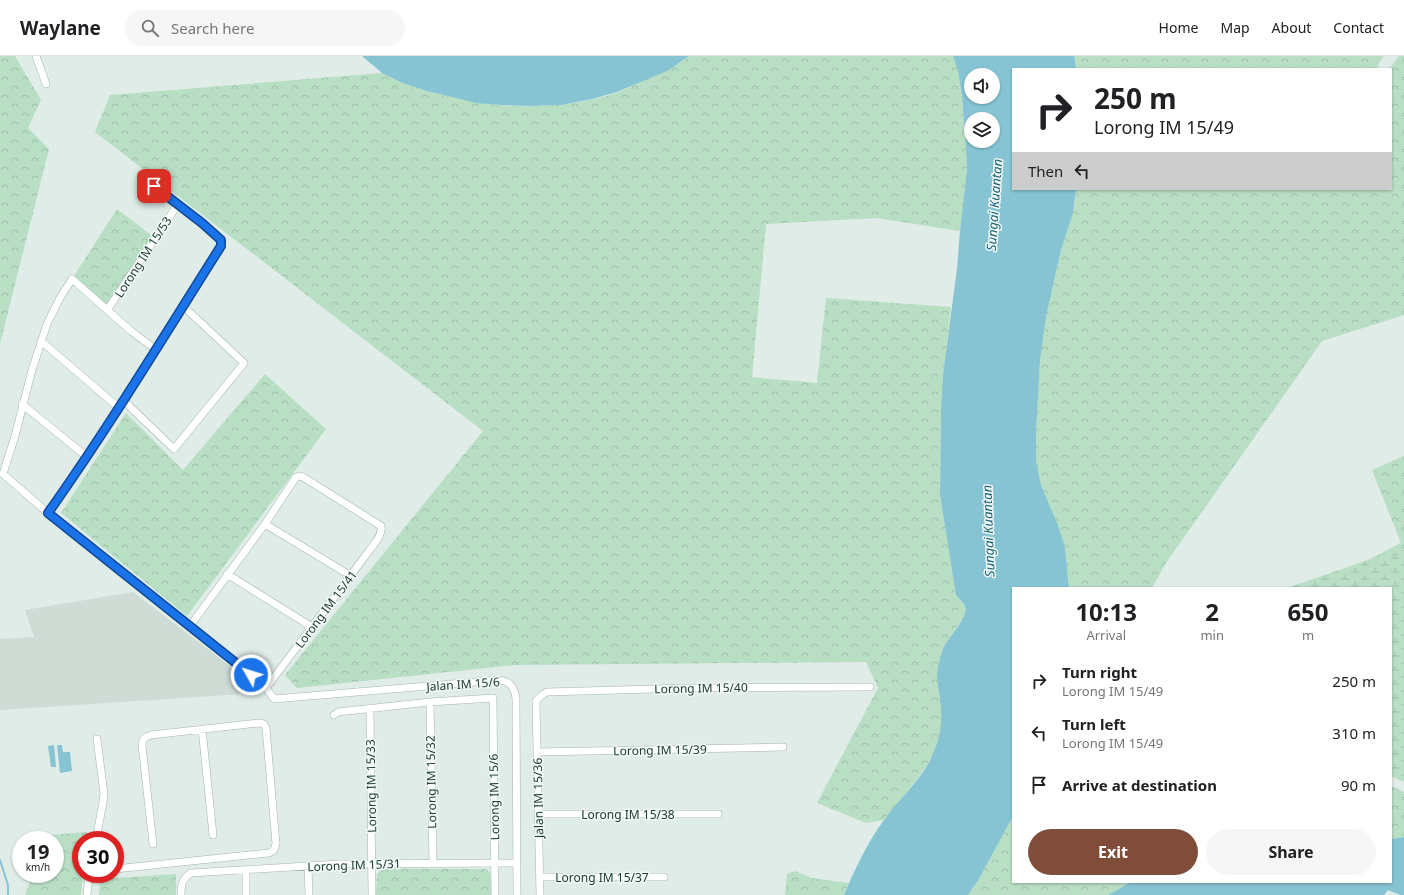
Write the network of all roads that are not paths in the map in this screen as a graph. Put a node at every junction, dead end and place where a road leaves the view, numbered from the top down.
1 (36, 56) edge
2 (46, 84) dead end
3 (141, 175) dead end
4 (178, 204) junction
5 (183, 306) junction
6 (108, 309) junction
7 (42, 341) junction
8 (155, 349) junction
9 (124, 401) junction
10 (22, 404) junction
11 (120, 408) junction
12 (87, 456) junction
13 (48, 513) junction
14 (265, 524) junction
15 (227, 574) junction
16 (351, 576) junction
17 (190, 626) junction
18 (312, 627) junction
19 (870, 687) dead end
20 (266, 688) junction
21 (536, 701) joint
22 (430, 702) junction
23 (370, 708) junction
24 (334, 715) dead end
25 (202, 729) junction
26 (97, 739) dead end
27 (783, 748) dead end
28 (537, 752) junction
29 (538, 814) junction
30 (718, 814) dead end
31 (98, 831) edge
32 (213, 835) dead end
33 (153, 844) dead end
34 (494, 862) junction
35 (372, 863) junction
36 (432, 863) junction
37 (516, 863) junction
38 (308, 866) junction
39 (124, 868) edge
40 (246, 870) junction
41 (540, 877) junction
42 (664, 877) dead end
43 (88, 883) edge
44 (87, 895) edge
45 (181, 895) edge
46 (246, 895) edge
47 (309, 895) edge
48 (372, 895) edge
49 (495, 895) edge
50 (517, 895) edge
51 (540, 895) edge

1 - 2 street
3 - 4 street
4 - 5 street
4 - 6 street, Lorong IM 15/53
5 - 8 street
5 - 9 street
6 - 7 street
6 - 8 street
7 - 10 street
7 - 11 street
8 - 9 street
9 - 11 street
10 - 12 street
10 - 13 street
11 - 12 street
12 - 13 street
13 - 17 street
14 - 15 street
14 - 16 street
14 - 16 street, Lorong IM 15/41
15 - 17 street
15 - 18 street
16 - 18 street, Lorong IM 15/41
17 - 20 street
18 - 20 street, Lorong IM 15/41
19 - 21 street, Lorong IM 15/40
20 - 37 street, Jalan IM 15/6
21 - 28 street, Jalan IM 15/36
22 - 23 street
22 - 34 street, Lorong IM 15/6
22 - 36 street, Lorong IM 15/32
23 - 24 street
23 - 35 street, Lorong IM 15/33
25 - 32 street
25 - 33 street
25 - 39 street
26 - 31 street
27 - 28 street, Lorong IM 15/39
28 - 29 street, Jalan IM 15/36
29 - 30 street, Lorong IM 15/38
29 - 41 street, Jalan IM 15/36
34 - 36 street, Lorong IM 15/31
34 - 37 street, Lorong IM 15/31
34 - 49 street, Lorong IM 15/6
35 - 36 street, Lorong IM 15/31
35 - 38 street, Lorong IM 15/31
35 - 48 street, Lorong IM 15/33
37 - 50 street, Jalan IM 15/6
38 - 40 street, Lorong IM 15/31
38 - 47 street
40 - 45 street, Lorong IM 15/31
40 - 46 street
41 - 42 street, Lorong IM 15/37
41 - 51 street, Jalan IM 15/36
43 - 44 street

